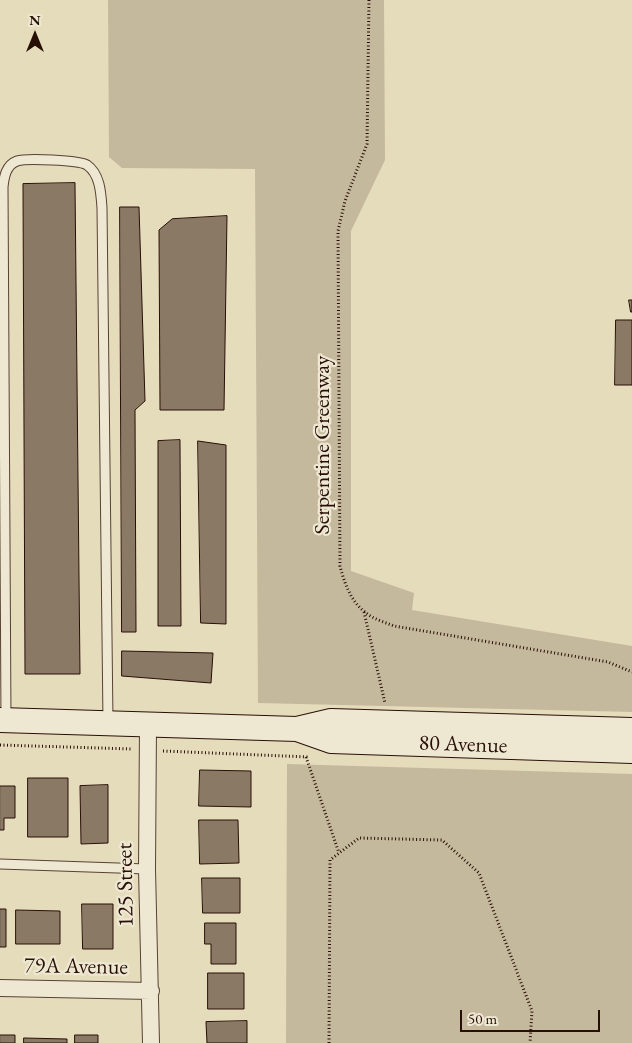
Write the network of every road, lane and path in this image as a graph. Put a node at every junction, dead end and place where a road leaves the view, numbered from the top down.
1 (369, 0) edge
2 (364, 612) junction
3 (632, 672) edge
4 (387, 708) dead end
5 (3, 721) edge
6 (108, 725) junction
7 (148, 726) junction
8 (297, 730) junction
9 (632, 730) edge
10 (0, 745) edge
11 (119, 749) dead end
12 (632, 751) edge
13 (306, 757) dead end
14 (339, 853) junction
15 (0, 864) edge
16 (147, 869) junction
17 (0, 988) edge
18 (151, 991) junction
19 (151, 1043) edge
20 (329, 1043) edge
21 (530, 1043) edge

1 - 2 path, Serpentine Greenway
2 - 3 path, Serpentine Greenway
2 - 4 path
5 - 6 main road, 80 Avenue
5 - 6 lane
6 - 7 main road, 80 Avenue
7 - 8 main road, 80 Avenue
7 - 16 street, 125 Street
8 - 9 main road, 80 Avenue
8 - 12 main road, 80 Avenue
10 - 11 path
13 - 14 path
14 - 20 path
14 - 21 path
15 - 16 lane
16 - 18 street, 125 Street
17 - 18 street, 79A Avenue
18 - 19 street, 125 Street

